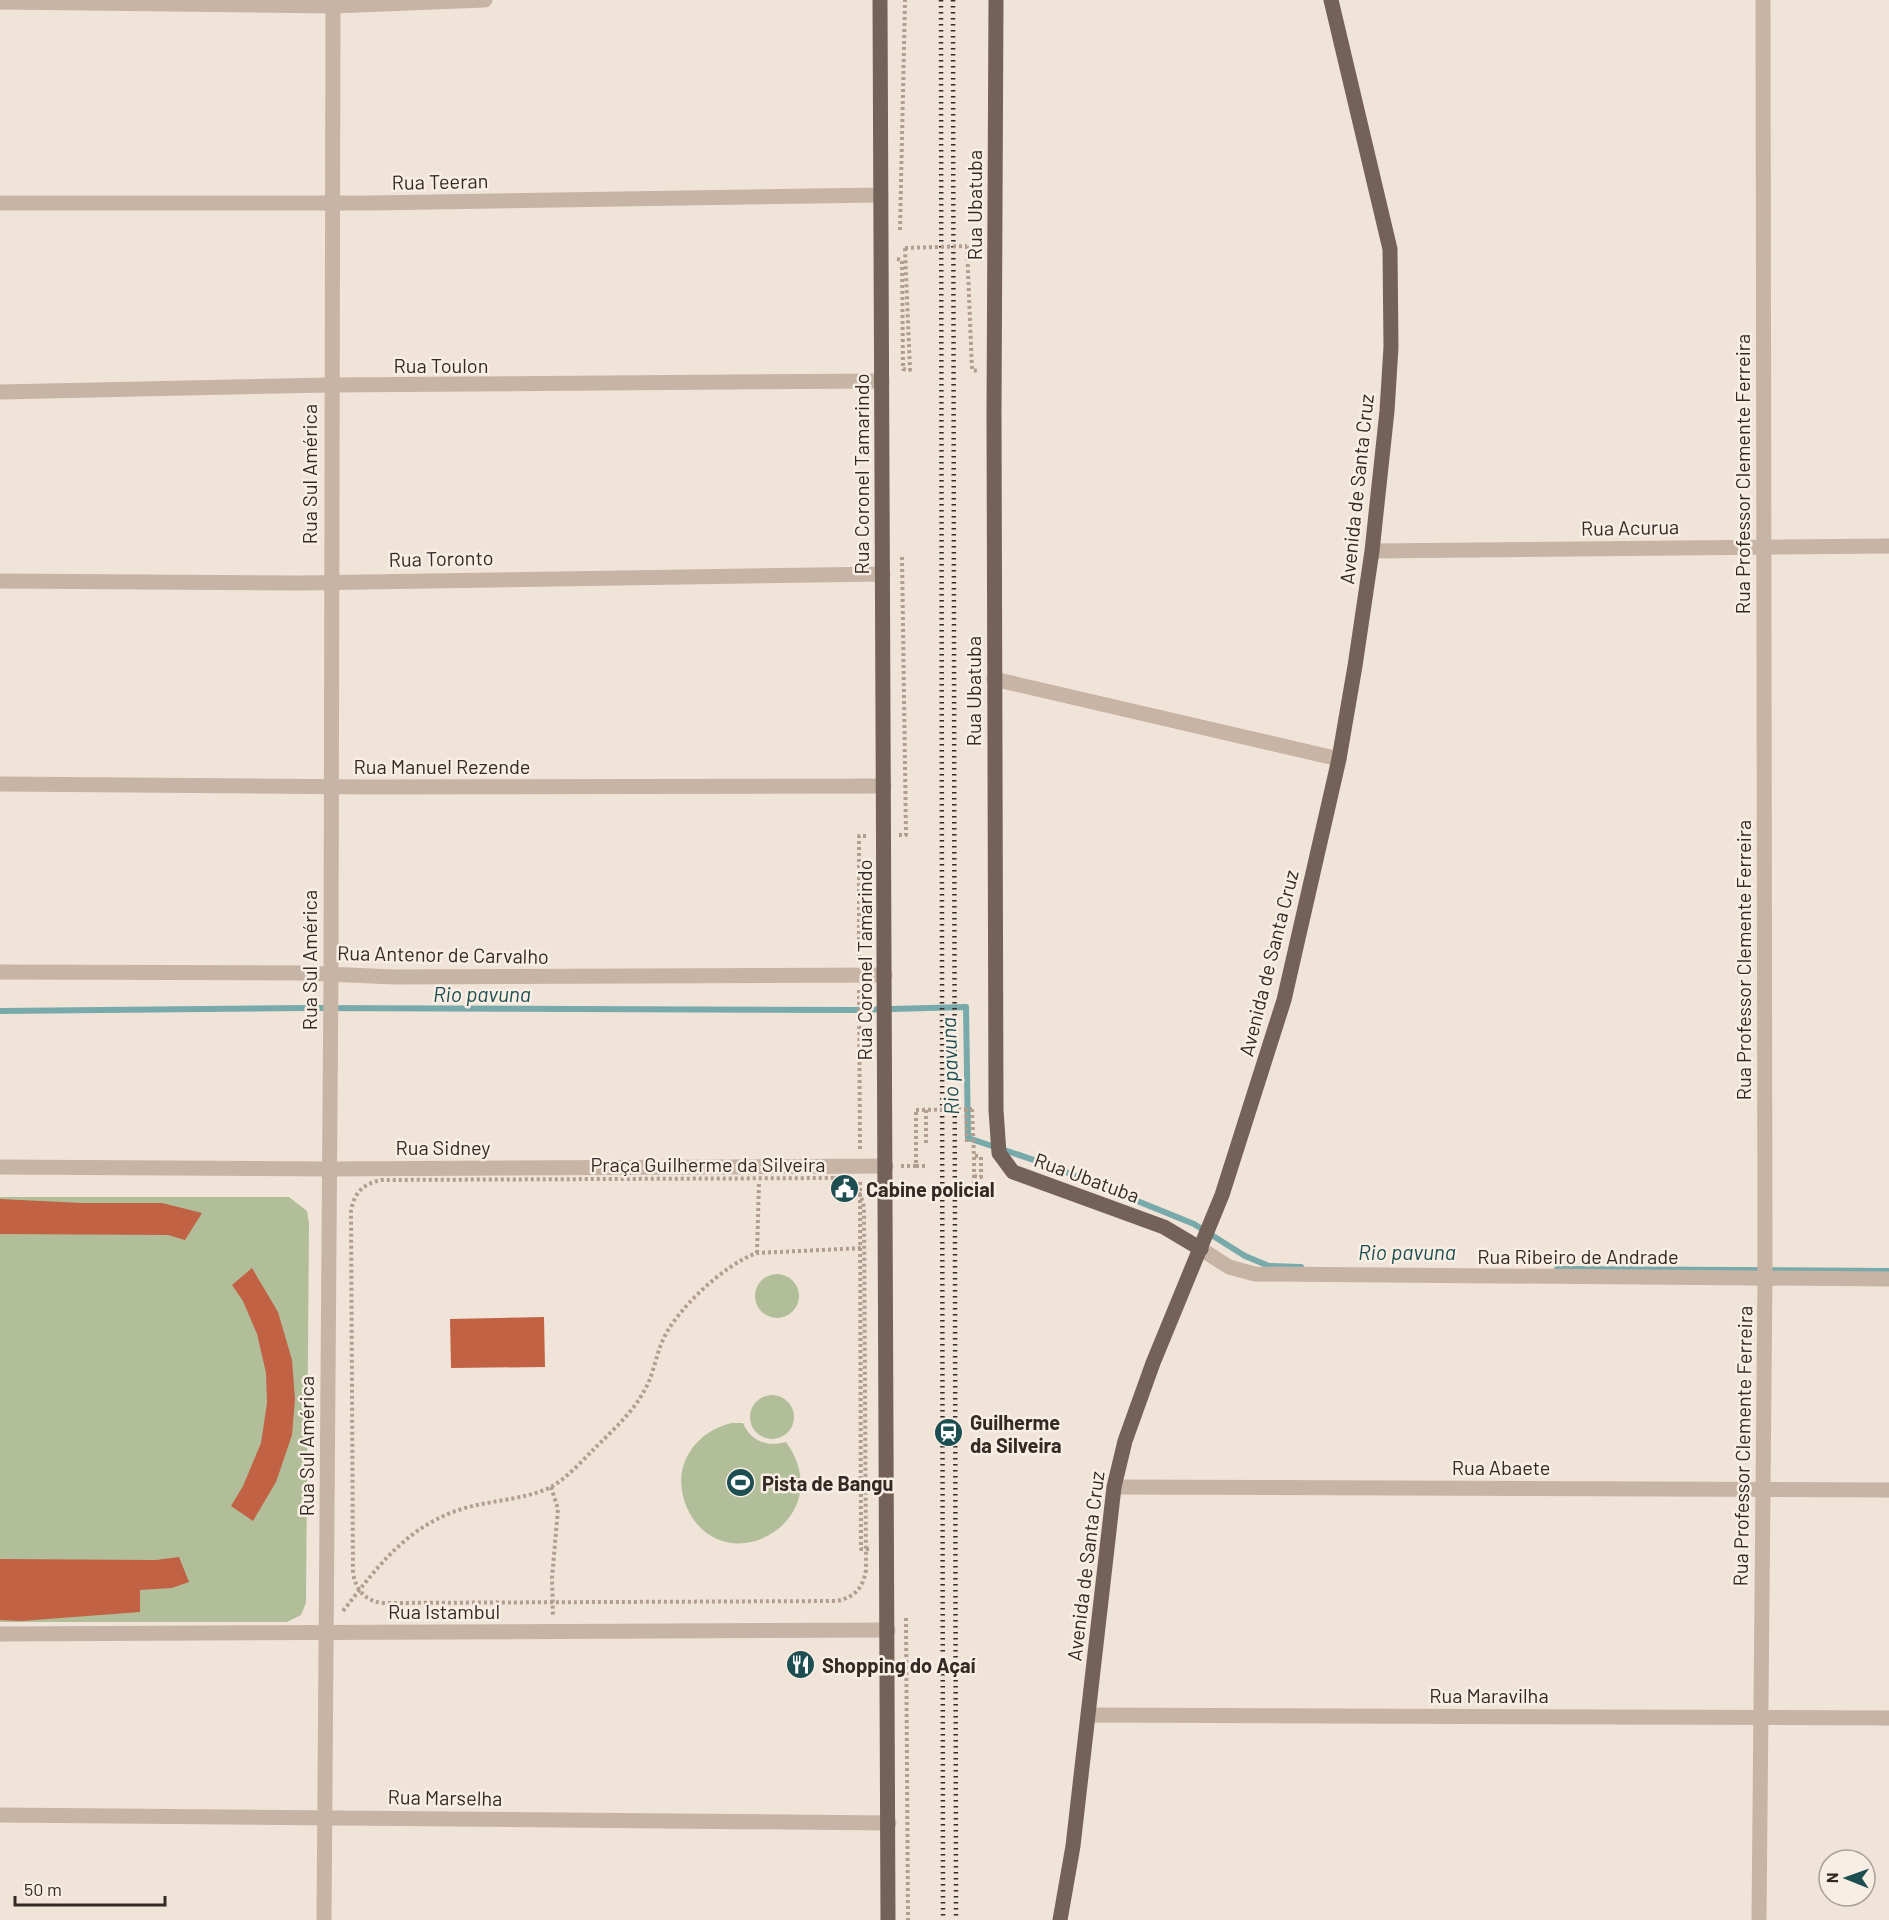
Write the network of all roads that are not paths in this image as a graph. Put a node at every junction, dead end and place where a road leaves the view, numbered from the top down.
1 (485, 0) edge
2 (880, 0) edge
3 (996, 0) edge
4 (1331, 0) edge
5 (1763, 0) edge
6 (0, 2) edge
7 (151, 2) edge
8 (333, 3) edge
9 (881, 195) junction
10 (0, 203) edge
11 (331, 203) junction
12 (882, 381) junction
13 (330, 385) junction
14 (0, 392) edge
15 (1889, 546) edge
16 (1763, 547) junction
17 (1372, 551) junction
18 (883, 574) junction
19 (0, 581) edge
20 (330, 581) junction
21 (994, 679) junction
22 (1339, 759) junction
23 (0, 784) edge
24 (884, 786) junction
25 (330, 787) junction
26 (0, 972) edge
27 (331, 974) junction
28 (885, 975) junction
29 (886, 1166) junction
30 (0, 1167) edge
31 (329, 1169) junction
32 (1202, 1250) junction
33 (1765, 1272) junction
34 (1889, 1280) edge
35 (1114, 1487) junction
36 (1762, 1489) junction
37 (1889, 1490) edge
38 (888, 1630) junction
39 (326, 1633) junction
40 (0, 1634) edge
41 (1089, 1715) junction
42 (1760, 1716) junction
43 (1889, 1718) edge
44 (0, 1815) edge
45 (324, 1818) junction
46 (889, 1823) junction
47 (324, 1920) edge
48 (888, 1920) edge
49 (1060, 1920) edge
50 (1759, 1920) edge

1 - 8 street
2 - 9 main road, Rua Coronel Tamarindo
3 - 21 main road, Rua Ubatuba
4 - 17 main road, Avenida de Santa Cruz
5 - 16 street, Rua Professor Clemente Ferreira
6 - 7 street
7 - 8 street
8 - 11 street, Rua Sul América
9 - 11 street, Rua Teeran
9 - 12 main road, Rua Coronel Tamarindo
10 - 11 street, Rua Teeran
11 - 13 street, Rua Sul América
12 - 13 street, Rua Toulon
12 - 18 main road, Rua Coronel Tamarindo
13 - 14 street, Rua Toulon
13 - 20 street, Rua Sul América
15 - 16 street, Rua Acurua
16 - 17 street, Rua Acurua
16 - 33 street, Rua Professor Clemente Ferreira
17 - 22 main road, Avenida de Santa Cruz
18 - 20 street, Rua Toronto
18 - 24 main road, Rua Coronel Tamarindo
19 - 20 street, Rua Toronto
20 - 25 street, Rua Sul América
21 - 22 street
21 - 32 main road, Rua Ubatuba
22 - 32 main road, Avenida de Santa Cruz
23 - 25 street, Rua Manuel Rezende
24 - 25 street, Rua Manuel Rezende
24 - 28 main road, Rua Coronel Tamarindo
25 - 27 street, Rua Sul América
26 - 27 street, Rua Antenor de Carvalho
27 - 28 street, Rua Antenor de Carvalho
27 - 31 street, Rua Sul América
28 - 29 main road, Rua Coronel Tamarindo
29 - 31 street, Rua Sidney
29 - 38 main road, Rua Coronel Tamarindo
30 - 31 street, Rua Sidney
31 - 39 street, Rua Sul América
32 - 33 street, Rua Ribeiro de Andrade
32 - 35 main road, Avenida de Santa Cruz
33 - 34 street, Rua Ribeiro de Andrade
33 - 36 street, Rua Professor Clemente Ferreira
35 - 36 street, Rua Abaete
35 - 41 main road, Avenida de Santa Cruz
36 - 37 street, Rua Abaete
36 - 42 street, Rua Professor Clemente Ferreira
38 - 39 street, Rua Istambul
38 - 46 main road, Rua Coronel Tamarindo
39 - 40 street, Rua Istambul
39 - 45 street, Rua Sul América
41 - 42 street, Rua Maravilha
41 - 49 main road, Avenida de Santa Cruz
42 - 43 street, Rua Maravilha
42 - 50 street, Rua Professor Clemente Ferreira
44 - 45 street, Rua Marselha
45 - 46 street, Rua Marselha
45 - 47 street, Rua Sul América
46 - 48 main road, Rua Coronel Tamarindo

